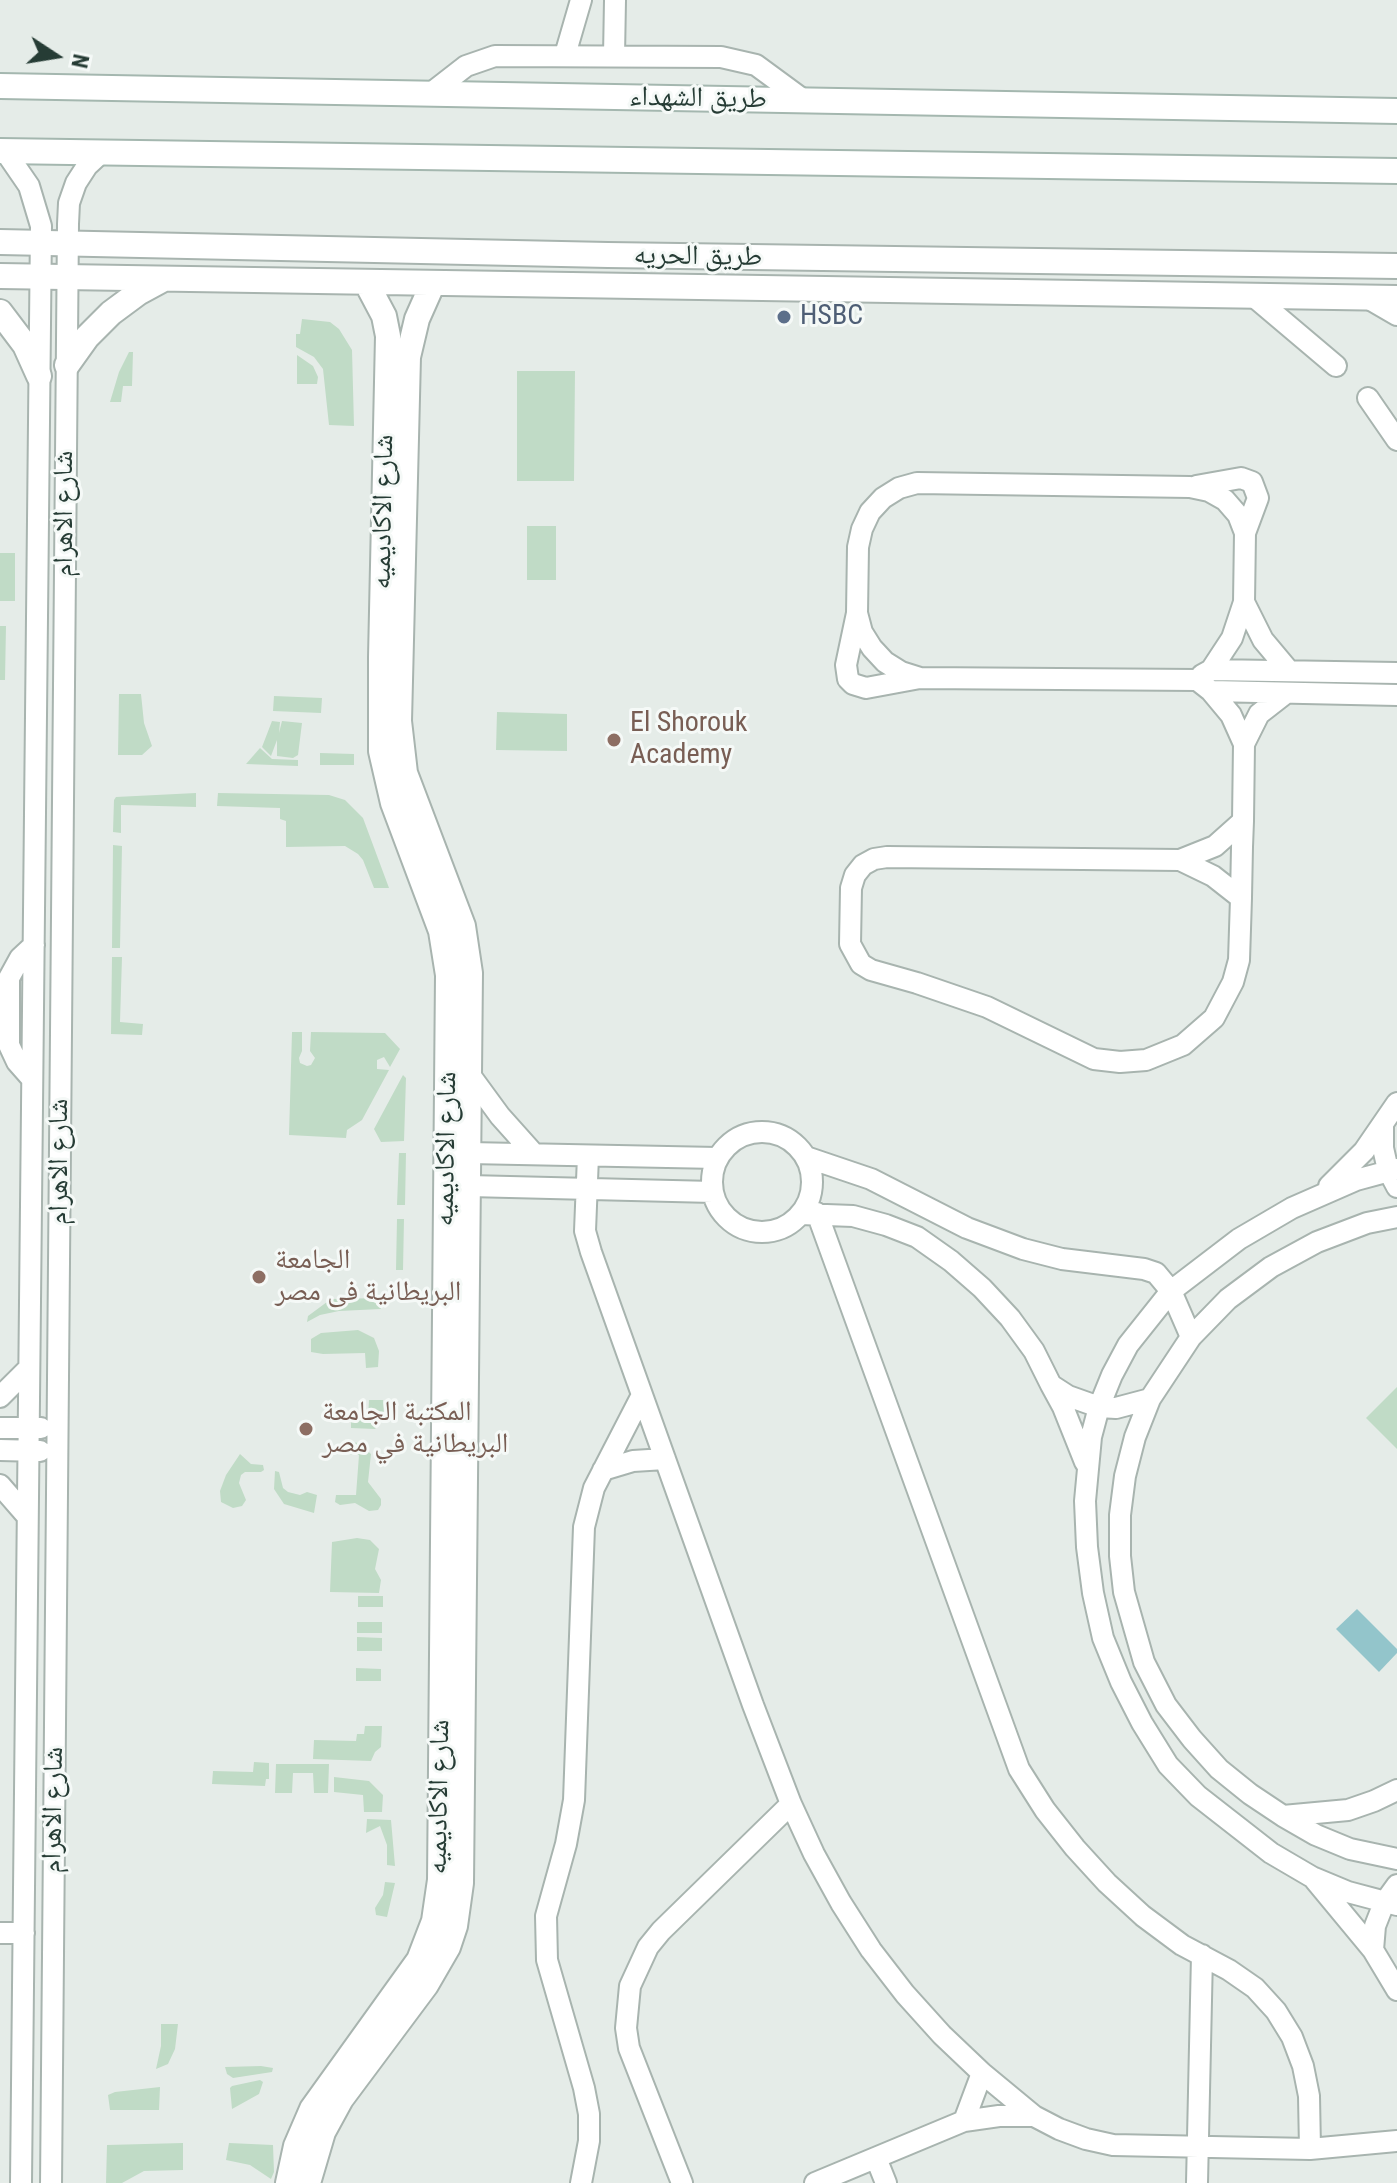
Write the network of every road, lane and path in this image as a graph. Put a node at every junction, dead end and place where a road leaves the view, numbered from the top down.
1 (581, 0) edge
2 (615, 0) edge
3 (565, 55) junction
4 (614, 56) junction
5 (0, 86) edge
6 (430, 94) junction
7 (805, 101) junction
8 (1397, 111) edge
9 (3, 151) edge
10 (101, 153) junction
11 (1397, 171) edge
12 (0, 242) edge
13 (40, 243) junction
14 (69, 243) junction
15 (213, 247) junction
16 (626, 256) junction
17 (1319, 265) junction
18 (1397, 266) edge
19 (0, 276) edge
20 (40, 276) junction
21 (67, 276) junction
22 (167, 278) junction
23 (214, 279) junction
24 (366, 282) junction
25 (433, 283) junction
26 (625, 286) junction
27 (1252, 295) junction
28 (1319, 296) junction
29 (1366, 297) junction
30 (1397, 298) edge
31 (0, 312) edge
32 (1397, 315) edge
33 (67, 365) junction
34 (1336, 366) dead end
35 (39, 376) junction
36 (1368, 398) dead end
37 (66, 411) junction
38 (39, 412) junction
39 (39, 438) junction
40 (66, 438) junction
41 (1397, 440) edge
42 (1190, 487) junction
43 (1245, 533) junction
44 (1244, 602) junction
45 (857, 613) junction
46 (391, 655) junction
47 (1393, 669) edge
48 (1289, 671) junction
49 (920, 678) junction
50 (1206, 680) junction
51 (1286, 693) junction
52 (1393, 698) edge
53 (1244, 744) junction
54 (1243, 821) junction
55 (1180, 860) junction
56 (1241, 898) junction
57 (452, 929) junction
58 (34, 945) junction
59 (4, 1031) edge
60 (470, 1075) junction
61 (32, 1079) junction
62 (1397, 1103) edge
63 (1383, 1125) junction
64 (469, 1153) junction
65 (534, 1154) junction
66 (588, 1156) junction
67 (806, 1157) junction
68 (717, 1158) junction
69 (1394, 1175) edge
70 (469, 1186) junction
71 (587, 1189) junction
72 (713, 1192) junction
73 (1319, 1195) junction
74 (809, 1213) junction
75 (1397, 1217) edge
76 (1171, 1291) junction
77 (456, 1314) junction
78 (1191, 1337) junction
79 (29, 1368) junction
80 (1051, 1385) junction
81 (642, 1395) junction
82 (0, 1397) edge
83 (1150, 1399) junction
84 (1099, 1407) junction
85 (0, 1428) edge
86 (29, 1428) junction
87 (57, 1428) junction
88 (0, 1450) edge
89 (28, 1450) junction
90 (57, 1451) junction
91 (665, 1459) junction
92 (1087, 1467) junction
93 (603, 1470) junction
94 (0, 1485) edge
95 (27, 1516) junction
96 (452, 1705) junction
97 (1397, 1790) edge
98 (791, 1804) junction
99 (1283, 1816) junction
100 (1397, 1859) edge
101 (1312, 1877) junction
102 (1397, 1885) edge
103 (1390, 1904) edge
104 (0, 1933) edge
105 (24, 1933) junction
106 (1373, 1950) junction
107 (1202, 1955) junction
108 (1397, 1990) edge
109 (982, 2073) junction
110 (1034, 2116) junction
111 (964, 2121) junction
112 (1397, 2141) edge
113 (1198, 2147) junction
114 (1310, 2149) junction
115 (22, 2155) junction
116 (876, 2158) junction
117 (7, 2183) edge
118 (21, 2183) edge
119 (51, 2183) edge
120 (288, 2183) edge
121 (308, 2183) edge
122 (581, 2183) edge
123 (682, 2183) edge
124 (815, 2183) edge
125 (886, 2183) edge
126 (1197, 2183) edge

1 - 3 street
2 - 4 street
3 - 4 street
3 - 6 street
4 - 7 street
5 - 6 street, طريق الشهداء
6 - 7 street, طريق الشهداء
7 - 8 street, طريق الشهداء
9 - 10 street
9 - 13 street, شارع الاهرام
10 - 11 street
10 - 14 street, شارع الاهرام
12 - 13 street, طريق الحريه
13 - 14 street, طريق الحريه
13 - 20 street, شارع الاهرام
14 - 15 street, طريق الحريه
14 - 21 street, شارع الاهرام
15 - 16 street, طريق الحريه
15 - 23 street
16 - 17 street, طريق الحريه
16 - 26 street
17 - 18 street, طريق الحريه
17 - 28 street
19 - 20 street, طريق الحريه
20 - 21 street, طريق الحريه
20 - 35 street, شارع الاهرام
21 - 22 street, طريق الحريه
21 - 33 street, شارع الاهرام
22 - 23 street, طريق الحريه
22 - 33 street
23 - 24 street, طريق الحريه
24 - 25 street, طريق الحريه
24 - 46 street, شارع الاكاديميه
25 - 26 street, طريق الحريه
25 - 46 street, شارع الاكاديميه
26 - 27 street, طريق الحريه
27 - 28 street, طريق الحريه
27 - 34 street
28 - 29 street, طريق الحريه
29 - 30 street, طريق الحريه
29 - 32 street
31 - 35 street
33 - 37 street, شارع الاهرام
35 - 38 street, شارع الاهرام
36 - 41 street
37 - 38 street
37 - 40 street, شارع الاهرام
38 - 39 street, شارع الاهرام
39 - 40 street
39 - 58 street, شارع الاهرام
40 - 87 street, شارع الاهرام
42 - 43 street
42 - 43 street
42 - 45 street
43 - 44 street
44 - 48 street
44 - 50 street
45 - 49 street
45 - 49 street
46 - 57 street, شارع الاكاديميه
47 - 48 street
48 - 50 street
49 - 50 street
50 - 51 street
50 - 53 street
51 - 52 street
51 - 53 street
53 - 54 street
54 - 55 street
54 - 56 street
55 - 56 street
55 - 56 street
57 - 60 street, شارع الاكاديميه
57 - 77 street, شارع الاكاديميه
58 - 59 street
58 - 61 street, شارع الاهرام
59 - 61 street
60 - 64 street, شارع الاكاديميه
60 - 65 street
61 - 79 street, شارع الاهرام
62 - 63 street
63 - 69 street
63 - 73 street
64 - 65 street
64 - 70 street, شارع الاكاديميه
65 - 66 street
66 - 68 street
66 - 71 street
67 - 68 street
67 - 74 street
67 - 76 street
68 - 72 street
69 - 73 street
70 - 71 street
70 - 77 street, شارع الاكاديميه
71 - 72 street
71 - 81 street
72 - 74 street
73 - 76 street
74 - 80 street
74 - 107 street
75 - 78 street
76 - 78 street
76 - 84 street
77 - 96 street, شارع الاكاديميه
78 - 83 street
79 - 82 street
79 - 86 street, شارع الاهرام
80 - 84 street
80 - 92 street
81 - 91 street
81 - 93 street
83 - 84 street
83 - 99 street
84 - 92 street
85 - 86 street
86 - 87 street
86 - 89 street, شارع الاهرام
87 - 90 street, شارع الاهرام
88 - 89 street
89 - 90 street
89 - 95 street, شارع الاهرام
90 - 119 street, شارع الاهرام
91 - 93 street
91 - 98 street
92 - 101 street
93 - 122 street
94 - 95 street
95 - 105 street, شارع الاهرام
96 - 120 street, شارع الاكاديميه
96 - 121 street, شارع الاكاديميه
97 - 99 street
98 - 109 street
98 - 123 street
99 - 100 street
101 - 103 street
101 - 106 street
102 - 103 street
103 - 106 street
104 - 105 street
105 - 115 street, شارع الاهرام
106 - 108 street
107 - 113 street
107 - 114 street
109 - 110 street
109 - 111 street
110 - 111 street
110 - 113 street
111 - 116 street
112 - 114 street
113 - 114 street
113 - 126 street
115 - 117 street
115 - 118 street, شارع الاهرام
116 - 124 street
116 - 125 street

